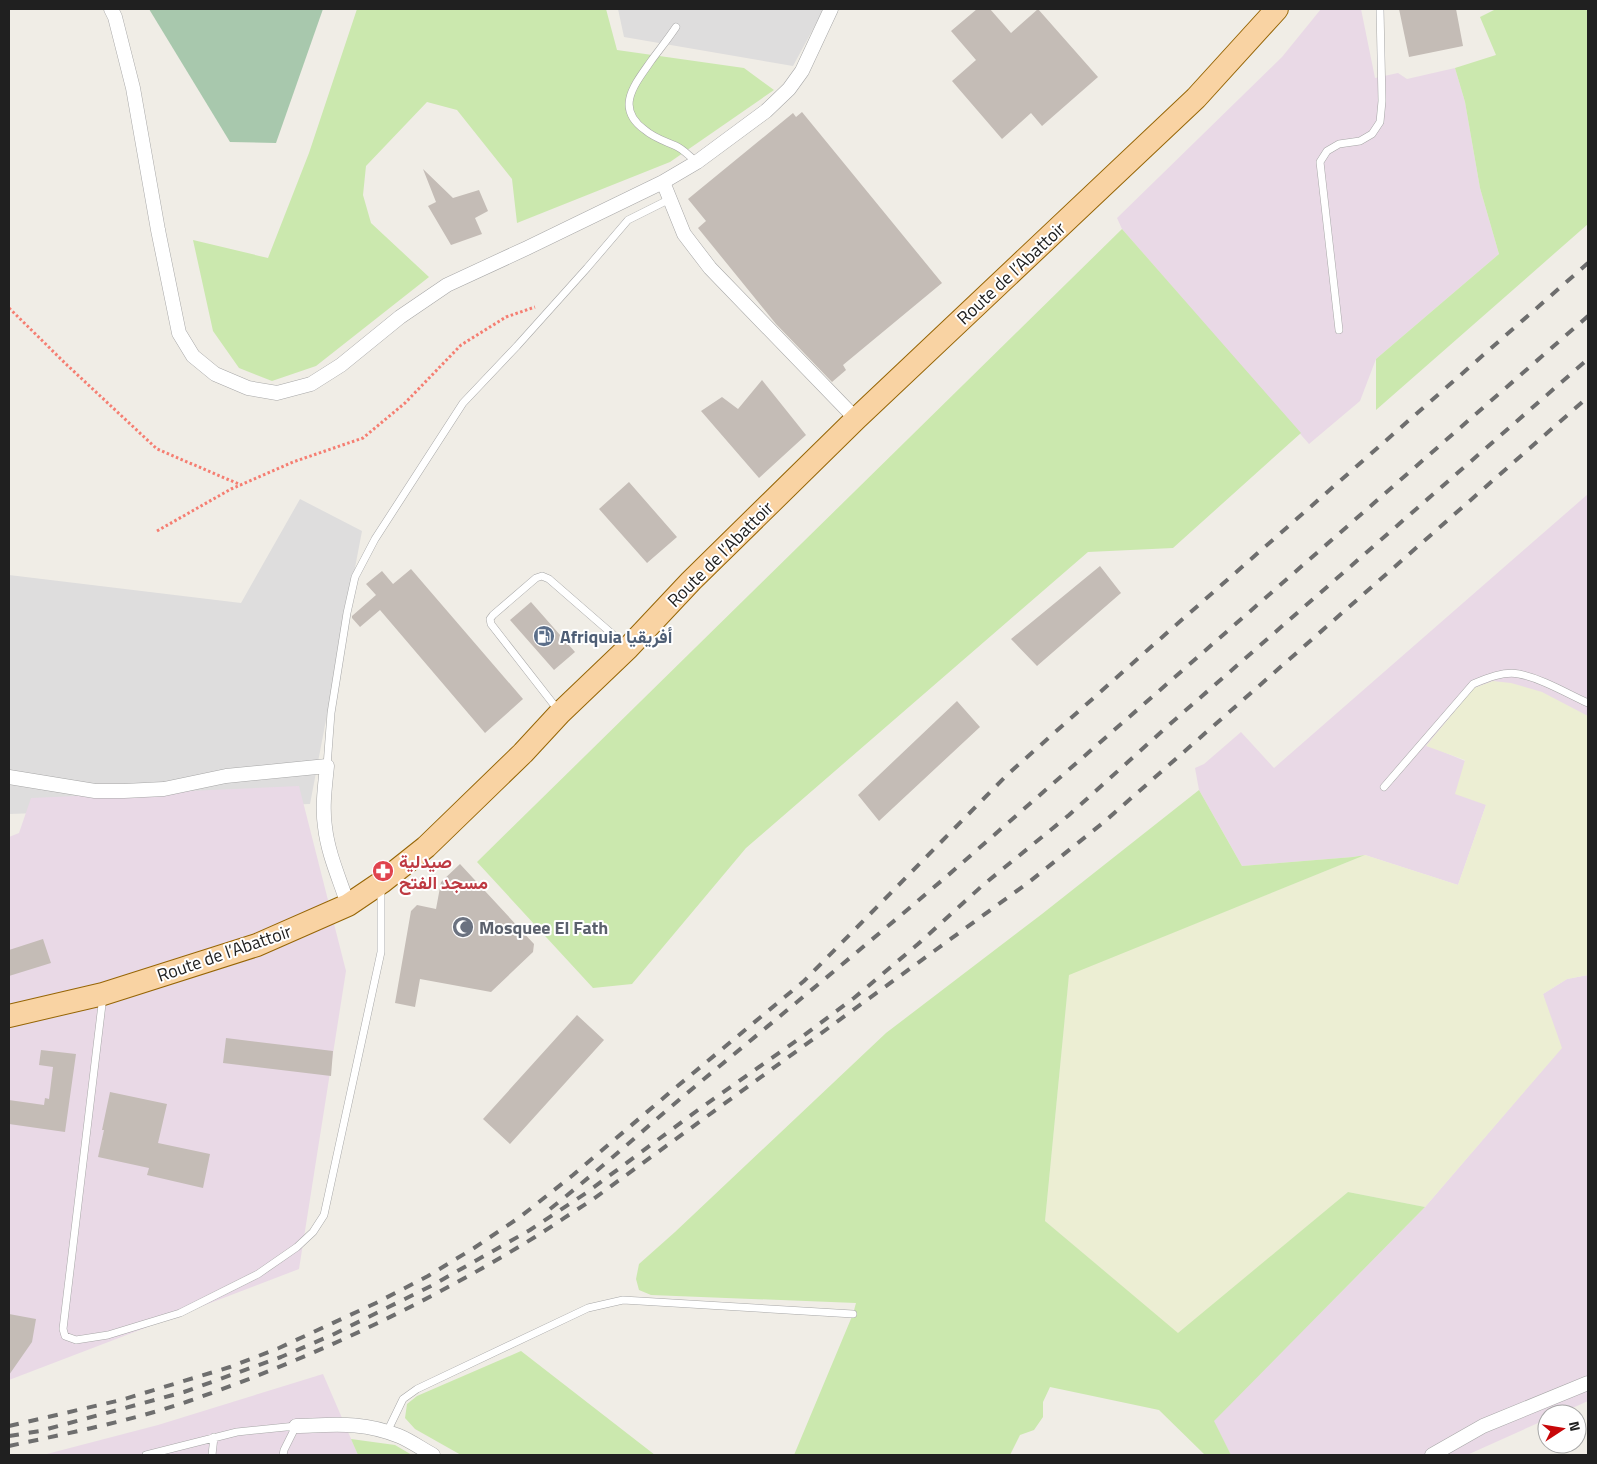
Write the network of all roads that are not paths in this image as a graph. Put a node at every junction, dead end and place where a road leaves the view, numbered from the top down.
1 (111, 9) edge
2 (831, 9) edge
3 (1277, 9) edge
4 (1380, 9) edge
5 (676, 27) dead end
6 (697, 162) junction
7 (664, 182) junction
8 (670, 199) junction
9 (1339, 330) dead end
10 (856, 419) junction
11 (628, 648) junction
12 (1588, 703) edge
13 (560, 713) junction
14 (327, 766) junction
15 (9, 777) edge
16 (1384, 787) dead end
17 (382, 882) junction
18 (348, 905) junction
19 (103, 994) junction
20 (9, 1016) edge
21 (853, 1314) dead end
22 (1588, 1383) edge
23 (296, 1426) junction
24 (387, 1432) junction
25 (214, 1438) junction
26 (146, 1455) edge
27 (212, 1455) edge
28 (283, 1455) edge
29 (432, 1455) edge
30 (1432, 1455) edge

1 - 7 street
2 - 6 street
3 - 10 main road, Route de l’Abattoir
4 - 9 lane
5 - 6 lane
6 - 7 street
7 - 8 street
8 - 10 street
8 - 14 lane
10 - 11 main road, Route de l’Abattoir
11 - 13 main road, Route de l’Abattoir
11 - 13 lane
12 - 16 lane
13 - 17 main road, Route de l’Abattoir
14 - 15 street
14 - 18 street
17 - 18 main road, Route de l’Abattoir
17 - 19 lane
18 - 19 main road, Route de l’Abattoir
19 - 20 main road, Route de l’Abattoir
21 - 24 lane
22 - 30 street
23 - 24 street
23 - 25 lane
23 - 28 lane
24 - 29 street
25 - 26 lane
25 - 27 lane

